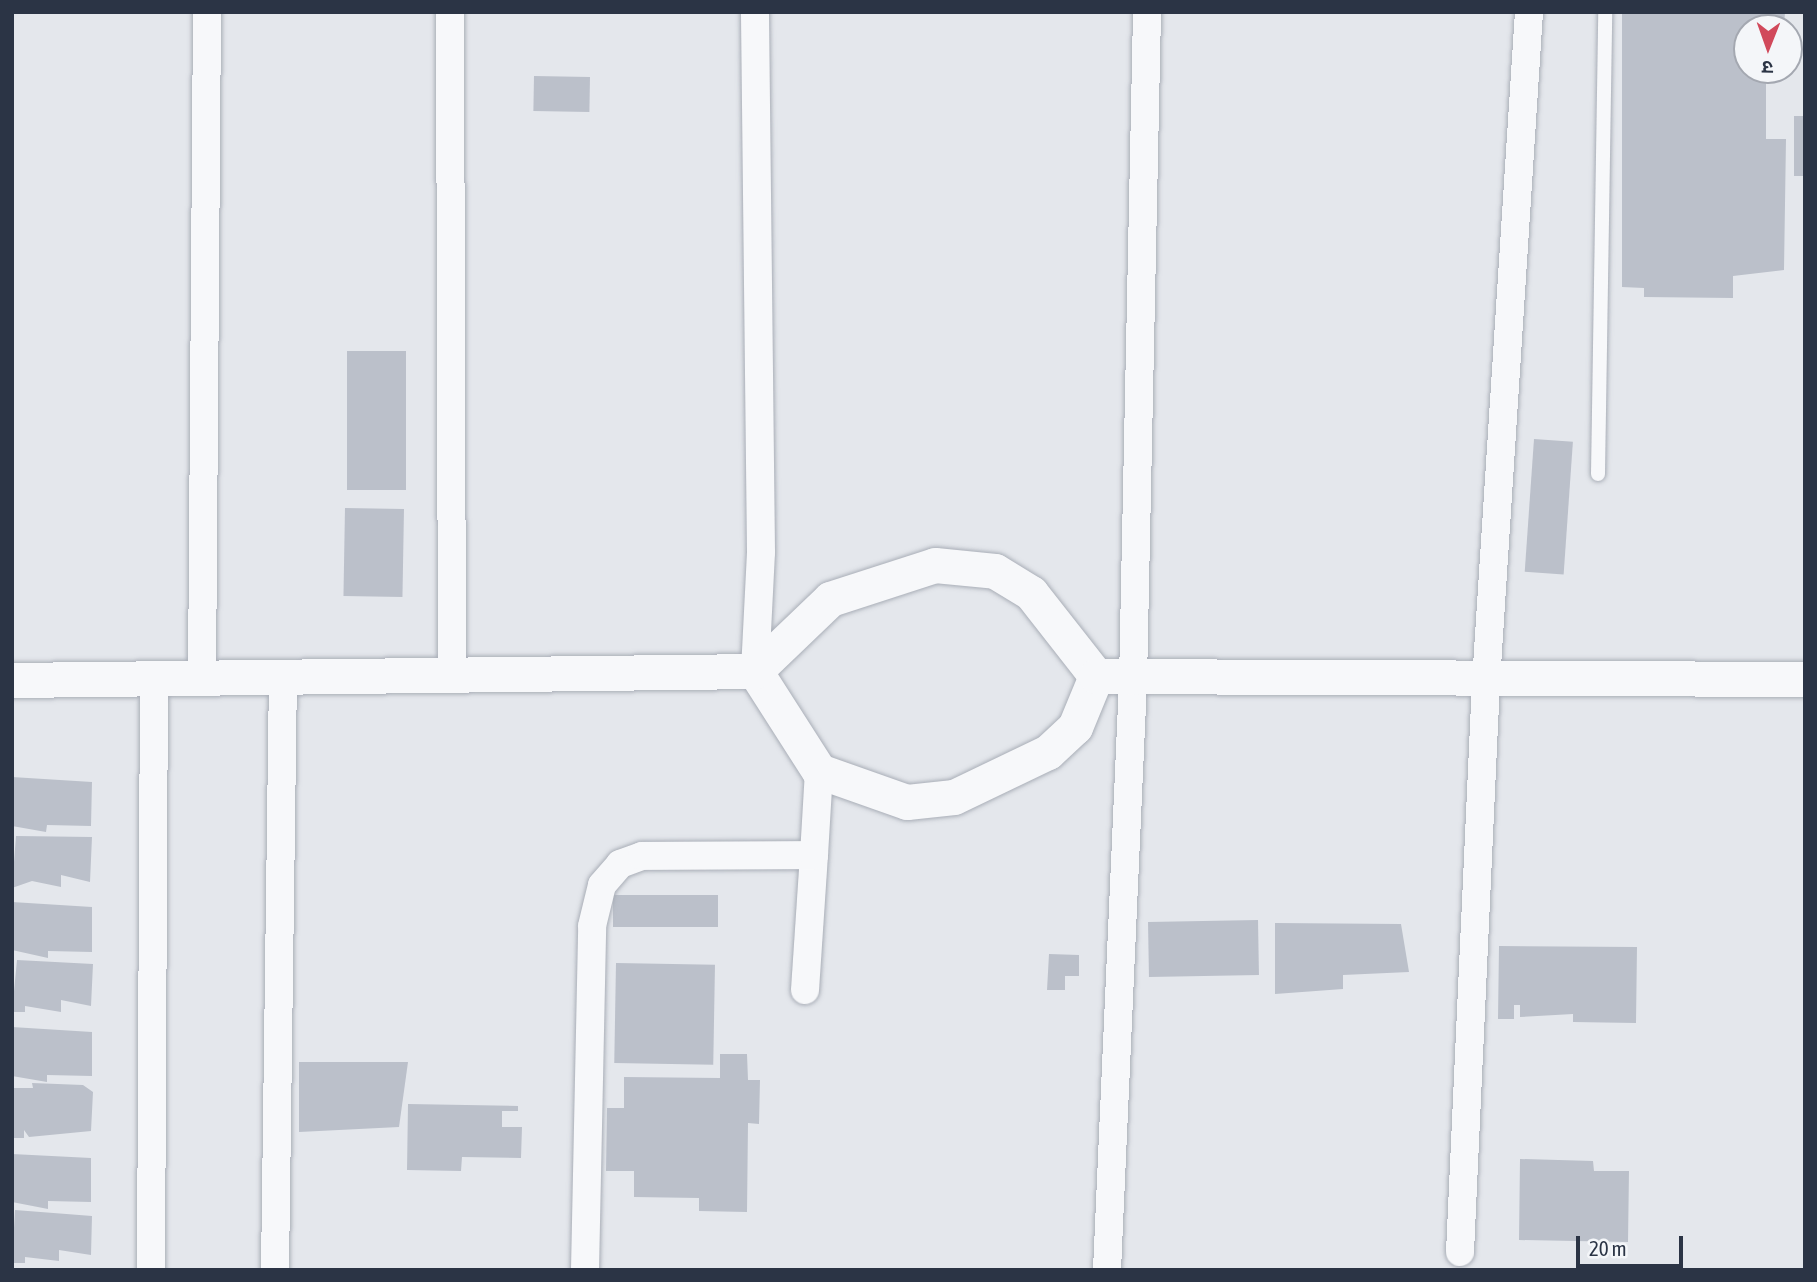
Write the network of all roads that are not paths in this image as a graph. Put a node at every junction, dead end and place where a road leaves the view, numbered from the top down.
1 (207, 12) edge
2 (450, 12) edge
3 (755, 12) edge
4 (1147, 12) edge
5 (1529, 12) edge
6 (1605, 12) edge
7 (1598, 474) dead end
8 (755, 671) junction
9 (452, 673) junction
10 (282, 676) junction
11 (1096, 676) junction
12 (154, 677) junction
13 (202, 677) junction
14 (12, 680) edge
15 (1805, 680) edge
16 (1133, 681) junction
17 (1486, 682) junction
18 (819, 771) junction
19 (814, 855) junction
20 (805, 990) dead end
21 (1460, 1252) dead end
22 (151, 1270) edge
23 (275, 1270) edge
24 (585, 1270) edge
25 (1107, 1270) edge

1 - 13 street
2 - 9 street
3 - 8 street
4 - 16 street
5 - 17 street
6 - 7 lane
8 - 9 street
8 - 11 street
8 - 18 street
9 - 10 street
10 - 13 street
10 - 23 street
11 - 16 street
11 - 18 street
12 - 13 street
12 - 14 street
12 - 22 street
15 - 17 street
16 - 17 street
16 - 25 street
17 - 21 street
18 - 19 street
19 - 20 street
19 - 24 street

